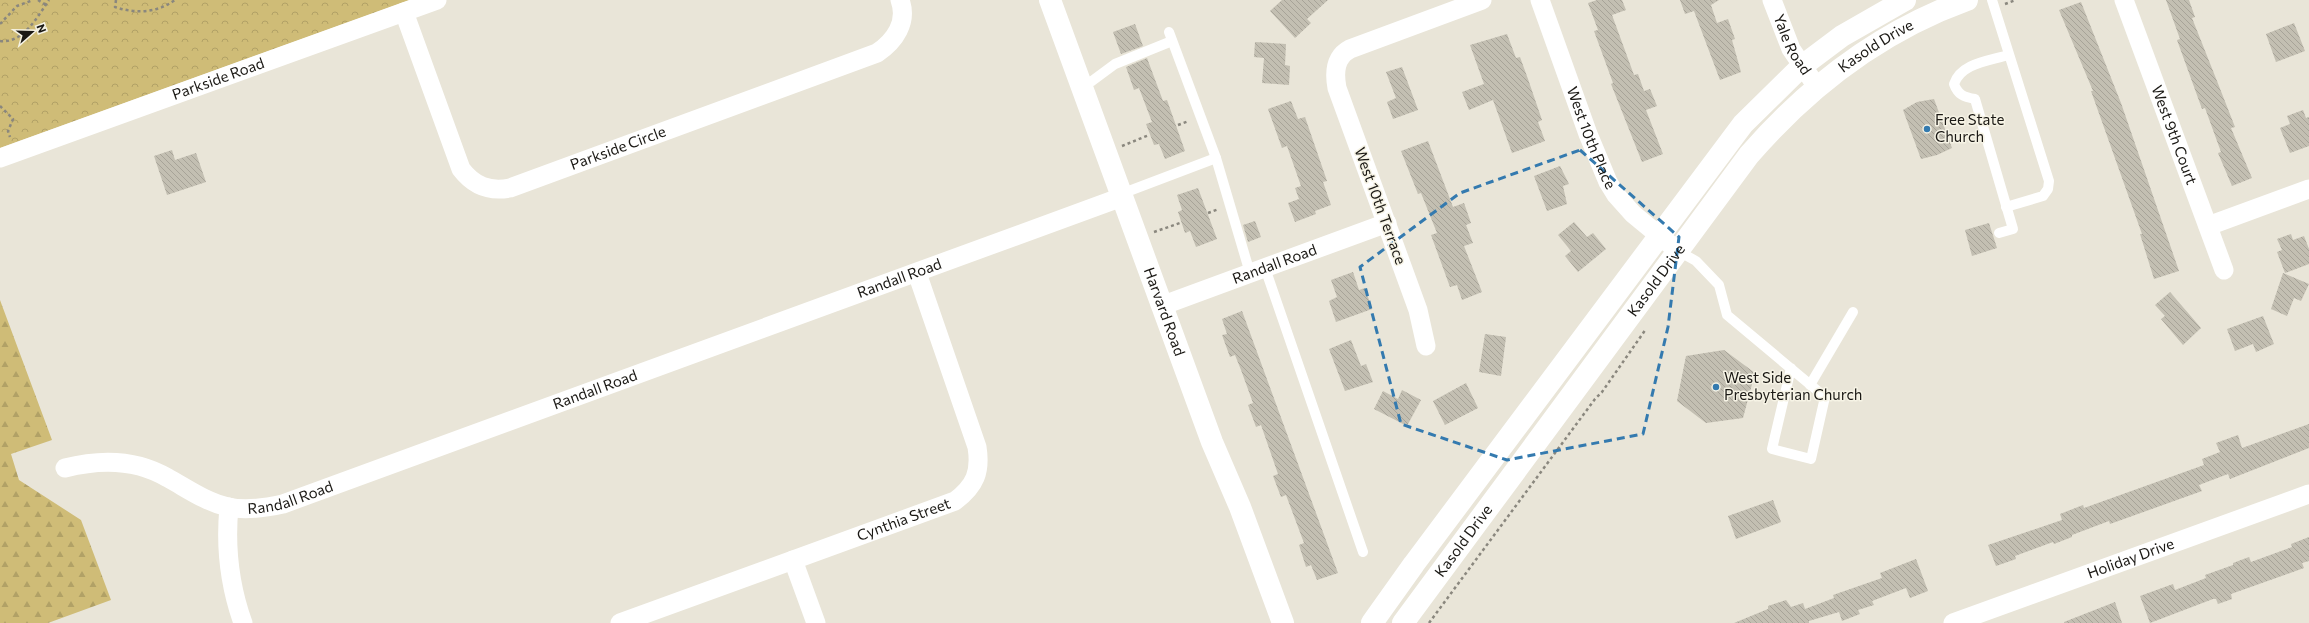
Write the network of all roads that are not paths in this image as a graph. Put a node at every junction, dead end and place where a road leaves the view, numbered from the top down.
1 (437, 0) edge
2 (900, 0) edge
3 (1050, 0) edge
4 (1482, 0) edge
5 (1540, 0) edge
6 (1772, 0) edge
7 (1905, 0) edge
8 (1967, 0) edge
9 (1992, 0) edge
10 (2124, 0) edge
11 (404, 12) junction
12 (2008, 55) junction
13 (1802, 66) junction
14 (1081, 85) junction
15 (1817, 87) junction
16 (8, 155) edge
17 (1216, 158) junction
18 (2309, 189) edge
19 (1122, 196) junction
20 (2006, 206) junction
21 (1387, 223) junction
22 (2208, 226) junction
23 (1999, 233) dead end
24 (1659, 236) junction
25 (1678, 251) junction
26 (1257, 270) junction
27 (2224, 270) dead end
28 (917, 273) junction
29 (1162, 306) junction
30 (1853, 312) dead end
31 (1426, 346) dead end
32 (1791, 368) junction
33 (1810, 385) junction
34 (65, 468) dead end
35 (2309, 494) edge
36 (229, 507) junction
37 (1363, 552) dead end
38 (793, 560) junction
39 (1981, 618) edge
40 (243, 623) edge
41 (620, 623) edge
42 (816, 623) edge
43 (1283, 623) edge
44 (1372, 623) edge
45 (1403, 623) edge
46 (1953, 623) edge

1 - 11 street, Parkside Road
2 - 11 street, Parkside Circle
3 - 14 main road, Harvard Road
4 - 21 street, West 10th Terrace
5 - 24 street, West 10th Place
6 - 13 street, Yale Road
7 - 13 main road, Kasold Drive
8 - 15 main road, Kasold Drive
9 - 12 lane
10 - 22 street, West 9th Court
11 - 16 street, Parkside Road
12 - 20 lane
12 - 20 lane
13 - 15 street, Yale Road
13 - 24 main road, Kasold Drive
14 - 17 lane
14 - 19 main road, Harvard Road
15 - 25 main road, Kasold Drive
17 - 19 lane
17 - 26 lane
18 - 22 street
19 - 28 street, Randall Road
19 - 29 main road, Harvard Road
20 - 23 lane
21 - 26 street, Randall Road
21 - 31 street, West 10th Terrace
22 - 27 street, West 9th Court
24 - 25 street, West 10th Place
24 - 44 main road, Kasold Drive
25 - 32 lane
25 - 45 main road, Kasold Drive
26 - 29 street, Randall Road
26 - 37 lane
28 - 36 street, Randall Road
28 - 38 street, Cynthia Street
29 - 43 main road, Harvard Road
30 - 33 lane
32 - 33 lane
32 - 33 lane
34 - 36 street, Randall Road
35 - 39 street, Holiday Drive
36 - 40 street
38 - 41 street, Cynthia Street
38 - 42 street
39 - 46 street, Holiday Drive

